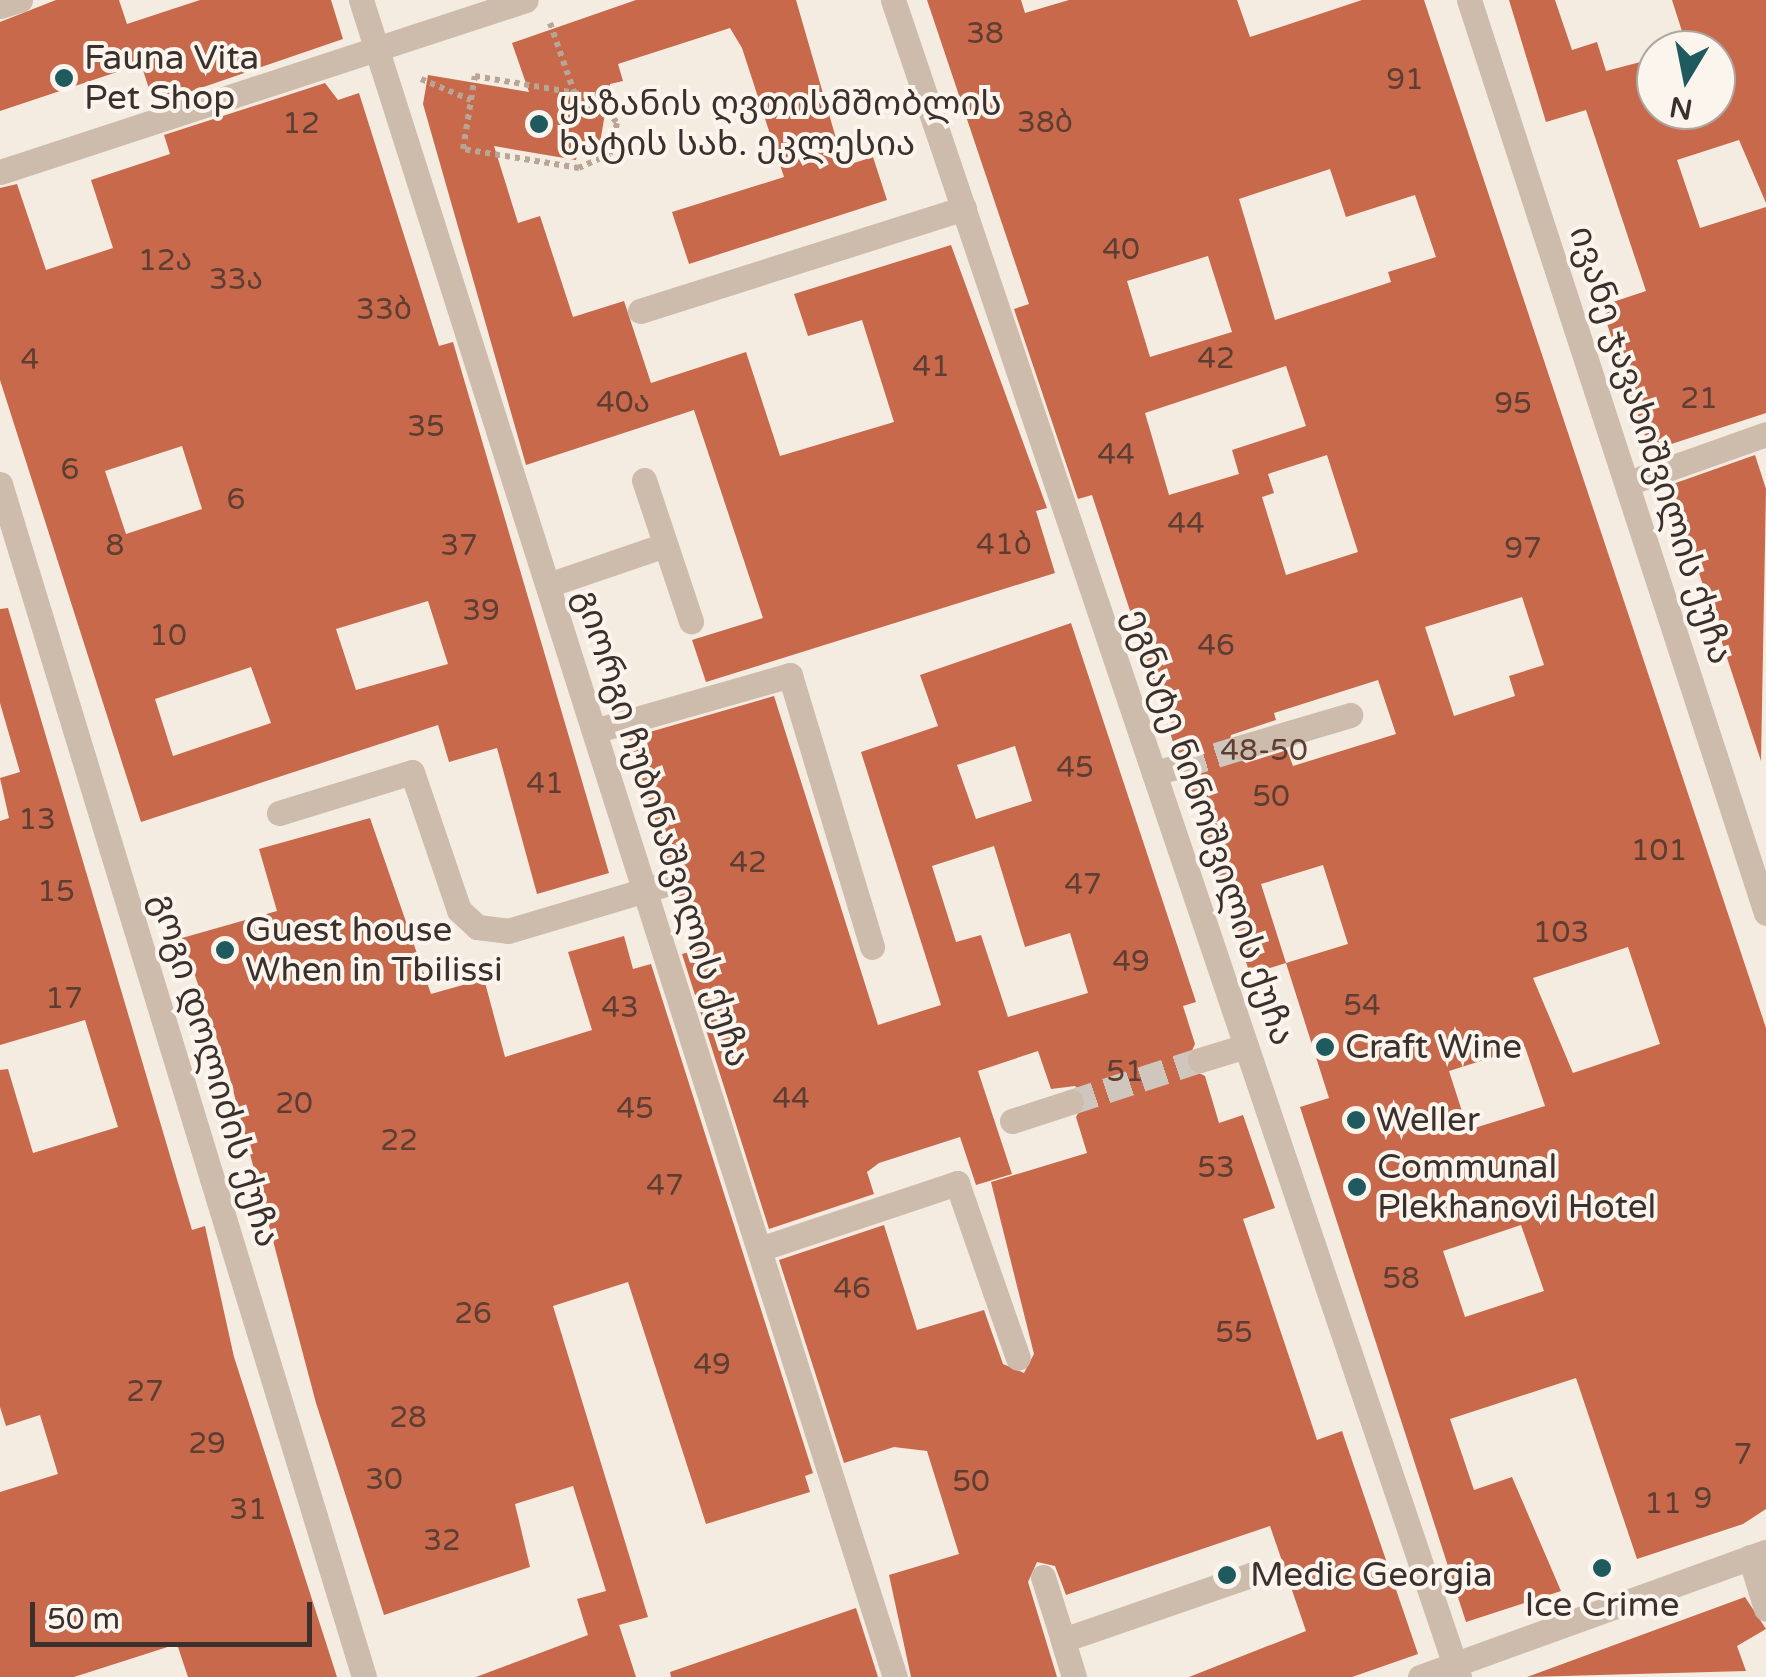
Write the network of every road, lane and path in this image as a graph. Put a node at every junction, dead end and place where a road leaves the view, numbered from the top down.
1 (20, 0) edge
2 (361, 0) edge
3 (526, 0) edge
4 (893, 0) edge
5 (1468, 0) edge
6 (0, 6) edge
7 (550, 23) dead end
8 (378, 53) junction
9 (421, 79) dead end
10 (574, 92) junction
11 (471, 100) junction
12 (0, 172) edge
13 (964, 208) junction
14 (640, 311) dead end
15 (1766, 434) edge
16 (644, 480) dead end
17 (1628, 483) junction
18 (0, 484) edge
19 (665, 545) junction
20 (548, 585) junction
21 (691, 621) dead end
22 (1350, 714) dead end
23 (594, 731) junction
24 (1242, 747) tunnel mouth
25 (1181, 766) tunnel mouth
26 (1154, 773) junction
27 (279, 812) dead end
28 (657, 888) junction
29 (1766, 913) edge
30 (872, 947) dead end
31 (1246, 1046) junction
32 (1200, 1060) tunnel mouth
33 (1071, 1102) tunnel mouth
34 (1012, 1121) dead end
35 (760, 1249) junction
36 (1018, 1358) dead end
37 (1758, 1555) edge
38 (1254, 1574) dead end
39 (1043, 1577) dead end
40 (1766, 1608) edge
41 (1063, 1640) junction
42 (1456, 1671) edge
43 (364, 1677) edge
44 (895, 1677) edge
45 (1074, 1677) edge
46 (1420, 1677) edge

1 - 6 street
2 - 8 street, გიორგი ჩუბინაშვილის ქუჩა
3 - 8 street
4 - 13 street, ეგნატე ნინოშვილის ქუჩა
5 - 17 street, ივანე ჯავახიშვილის ქუჩა
7 - 10 path
8 - 12 street
8 - 20 street, გიორგი ჩუბინაშვილის ქუჩა
9 - 11 path
10 - 11 path
10 - 11 path
13 - 14 street
13 - 26 street, ეგნატე ნინოშვილის ქუჩა
15 - 17 street
16 - 19 street
17 - 29 street, ივანე ჯავახიშვილის ქუჩა
18 - 43 street, გოგი დოლიძის ქუჩა
19 - 20 street
19 - 21 street
20 - 23 street, გიორგი ჩუბინაშვილის ქუჩა
22 - 24 street
23 - 28 street, გიორგი ჩუბინაშვილის ქუჩა
23 - 30 street
25 - 26 street
26 - 31 street, ეგნატე ნინოშვილის ქუჩა
27 - 28 street
28 - 35 street, გიორგი ჩუბინაშვილის ქუჩა
31 - 32 street
31 - 42 street, ეგნატე ნინოშვილის ქუჩა
33 - 34 street
35 - 36 street
35 - 44 street, გიორგი ჩუბინაშვილის ქუჩა
37 - 40 street
37 - 42 street
38 - 41 street
39 - 41 street
41 - 45 street
42 - 46 street

